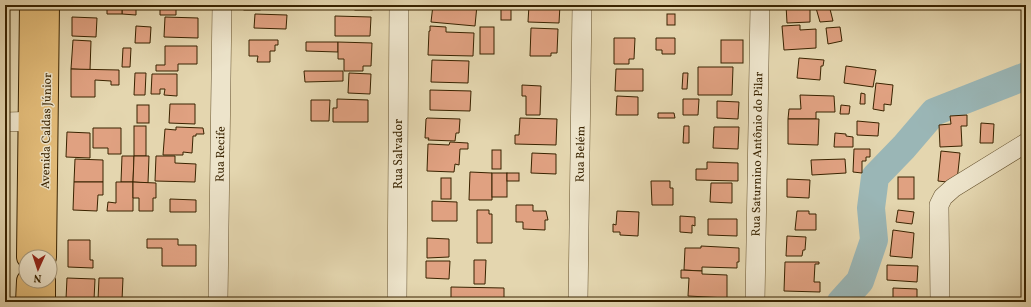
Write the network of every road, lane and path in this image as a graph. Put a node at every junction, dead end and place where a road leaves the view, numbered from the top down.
1 (31, 5) edge
2 (48, 5) edge
3 (222, 5) edge
4 (399, 5) edge
5 (582, 5) edge
6 (760, 5) edge
7 (37, 121) junction
8 (5, 122) edge
9 (1026, 143) edge
10 (29, 249) edge
11 (45, 249) edge
12 (28, 289) edge
13 (44, 289) edge
14 (27, 302) edge
15 (44, 302) edge
16 (218, 302) edge
17 (397, 302) edge
18 (578, 302) edge
19 (755, 302) edge
20 (940, 302) edge

1 - 7 main road, Avenida Caldas Júnior
2 - 7 main road, Avenida Caldas Júnior
3 - 16 street, Rua Recife
4 - 17 street, Rua Salvador
5 - 18 street, Rua Belém
6 - 19 street, Rua Saturnino Antônio do Pilar
7 - 8 street
7 - 10 main road, Avenida Caldas Júnior
7 - 11 main road, Avenida Caldas Júnior
9 - 20 street
12 - 14 main road
13 - 15 main road

